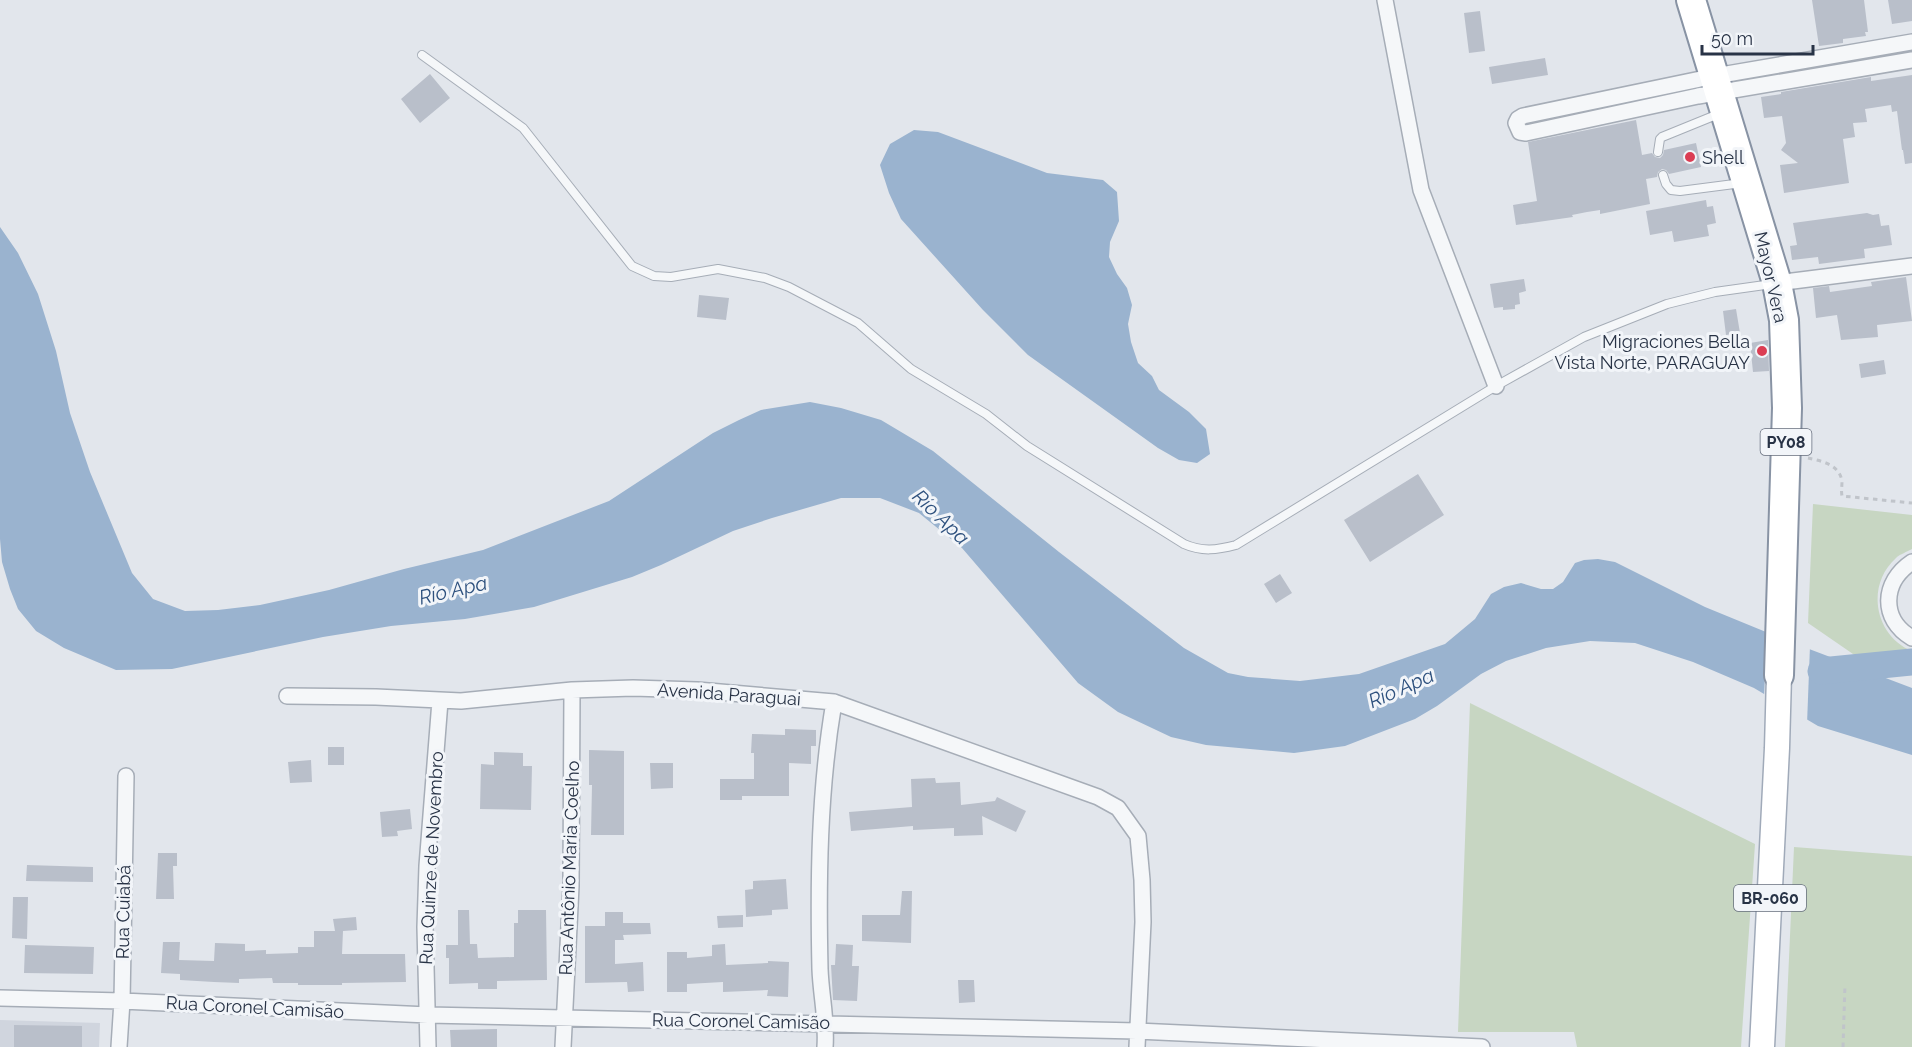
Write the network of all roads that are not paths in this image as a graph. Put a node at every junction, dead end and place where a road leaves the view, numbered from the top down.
1 (1385, 0) edge
2 (1691, 0) edge
3 (1912, 42) edge
4 (422, 55) dead end
5 (1912, 60) edge
6 (1720, 93) junction
7 (1658, 152) dead end
8 (1663, 175) dead end
9 (1746, 183) junction
10 (1912, 266) edge
11 (1777, 283) junction
12 (1496, 386) junction
13 (1912, 562) edge
14 (1912, 638) edge
15 (1779, 675) joint
16 (572, 690) junction
17 (287, 696) dead end
18 (440, 701) junction
19 (834, 702) junction
20 (126, 776) dead end
21 (0, 998) edge
22 (122, 1001) junction
23 (428, 1015) junction
24 (564, 1017) junction
25 (826, 1023) junction
26 (1137, 1031) junction
27 (1456, 1046) edge
28 (119, 1047) edge
29 (428, 1047) edge
30 (562, 1047) edge
31 (825, 1047) edge
32 (1137, 1047) edge
33 (1482, 1047) edge
34 (1762, 1047) edge

1 - 12 street
2 - 6 highway, Mayor Vera / PY08
3 - 6 street
4 - 12 lane
5 - 6 street
6 - 6 street
6 - 7 lane
6 - 9 highway, Mayor Vera / PY08
8 - 9 lane
9 - 11 highway, Mayor Vera / PY08
10 - 11 street
11 - 12 lane
11 - 15 highway, Mayor Vera / PY08
13 - 14 street
15 - 34 main road, BR-060
16 - 18 street, Avenida Paraguai
16 - 19 street, Avenida Paraguai
16 - 24 street, Rua Antônio Maria Coelho
17 - 18 street, Avenida Paraguai
18 - 23 street, Rua Quinze de Novembro
19 - 25 street
19 - 26 street, Avenida Paraguai
20 - 22 street, Rua Cuiabá
21 - 22 street, Rua Coronel Camisão
22 - 23 street, Rua Coronel Camisão
22 - 28 street, Rua Cuiabá
23 - 24 street, Rua Coronel Camisão
23 - 29 street, Rua Quinze de Novembro
24 - 25 street, Rua Coronel Camisão
24 - 30 street, Rua Antônio Maria Coelho
25 - 26 street, Rua Coronel Camisão
25 - 31 street
26 - 27 street, Rua Coronel Camisão
26 - 32 street
27 - 33 street, Rua Coronel Camisão

